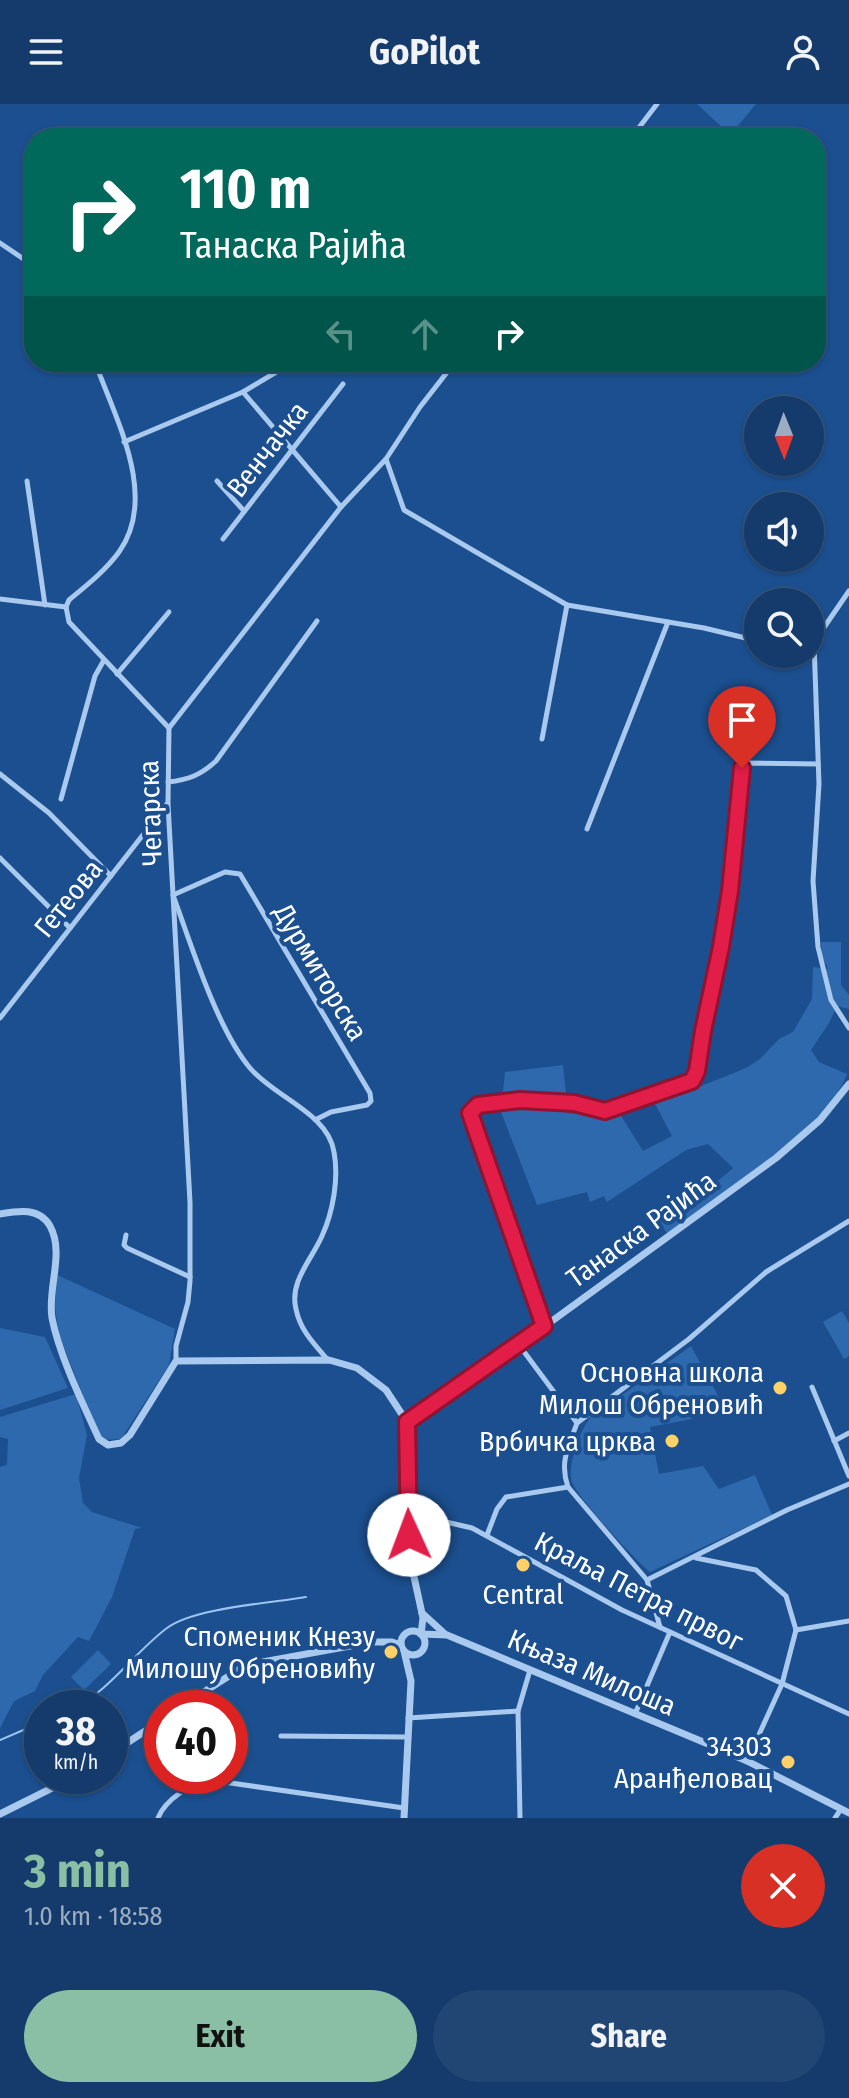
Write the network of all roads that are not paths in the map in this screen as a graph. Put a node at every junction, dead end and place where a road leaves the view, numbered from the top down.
1 (657, 104) edge
2 (639, 128) edge
3 (0, 243) edge
4 (24, 259) edge
5 (99, 372) edge
6 (276, 372) edge
7 (447, 372) edge
8 (343, 384) dead end
9 (243, 392) junction
10 (124, 442) junction
11 (293, 449) junction
12 (386, 459) junction
13 (27, 481) dead end
14 (217, 481) dead end
15 (341, 507) junction
16 (244, 511) junction
17 (223, 539) dead end
18 (849, 591) edge
19 (0, 599) edge
20 (45, 605) junction
21 (567, 605) junction
22 (66, 607) junction
23 (169, 612) dead end
24 (317, 621) dead end
25 (668, 622) junction
26 (824, 626) edge
27 (744, 638) edge
28 (104, 660) junction
29 (813, 668) edge
30 (117, 674) junction
31 (169, 728) junction
32 (542, 739) dead end
33 (818, 764) junction
34 (0, 774) edge
35 (168, 782) junction
36 (61, 799) dead end
37 (168, 804) junction
38 (587, 829) dead end
39 (0, 858) edge
40 (111, 876) junction
41 (173, 895) junction
42 (70, 928) junction
43 (0, 1018) edge
44 (849, 1028) edge
45 (849, 1084) edge
46 (315, 1120) junction
47 (0, 1214) edge
48 (849, 1221) edge
49 (126, 1235) dead end
50 (190, 1277) junction
51 (544, 1326) junction
52 (519, 1345) junction
53 (329, 1360) junction
54 (176, 1361) junction
55 (812, 1387) dead end
56 (407, 1422) junction
57 (577, 1423) junction
58 (849, 1433) edge
59 (834, 1441) junction
60 (849, 1476) edge
61 (849, 1484) edge
62 (568, 1487) junction
63 (408, 1523) junction
64 (487, 1535) junction
65 (695, 1558) junction
66 (647, 1580) junction
67 (421, 1611) junction
68 (849, 1621) edge
69 (660, 1627) junction
70 (796, 1630) junction
71 (670, 1632) junction
72 (415, 1633) junction
73 (447, 1635) junction
74 (372, 1642) junction
75 (402, 1648) junction
76 (423, 1649) junction
77 (530, 1670) junction
78 (411, 1681) junction
79 (782, 1684) junction
80 (207, 1690) edge
81 (518, 1711) junction
82 (635, 1714) junction
83 (849, 1714) edge
84 (408, 1718) junction
85 (281, 1736) dead end
86 (407, 1737) junction
87 (747, 1761) junction
88 (40, 1794) edge
89 (404, 1808) junction
90 (845, 1811) edge
91 (0, 1814) edge
92 (158, 1818) edge
93 (404, 1818) edge
94 (520, 1818) edge
95 (835, 1818) edge

1 - 2 street
3 - 4 street
5 - 10 street
6 - 9 street
7 - 12 street, Чегарска
8 - 11 street, Венчачка
9 - 10 street
9 - 11 street
10 - 22 street
11 - 15 street
11 - 16 street, Венчачка
12 - 15 street, Чегарска
12 - 21 street
13 - 20 street
14 - 16 street
15 - 31 street, Чегарска
16 - 17 street, Венчачка
18 - 26 street
19 - 20 street
20 - 22 street
21 - 25 street
21 - 32 street
22 - 28 street
23 - 30 street
24 - 35 street
25 - 27 street
25 - 38 street
28 - 30 street
28 - 36 street
29 - 33 street
30 - 31 street
31 - 35 street, Чегарска
33 - 44 street
33 - 51 street
34 - 40 street
35 - 37 street, Чегарска
37 - 40 street, Гетеова
37 - 41 street, Чегарска
39 - 42 street
40 - 42 street, Гетеова
41 - 46 street
41 - 46 street, Дурмиторска
41 - 50 street, Чегарска
42 - 43 street, Гетеова
45 - 51 street, Танаска Рајића
46 - 53 street
47 - 54 street
48 - 57 street
49 - 50 street
50 - 54 street, Чегарска
51 - 52 street, Танаска Рајића
52 - 56 street, Танаска Рајића
52 - 57 street
53 - 54 street
53 - 56 street
55 - 59 street
56 - 63 street
57 - 62 street
58 - 59 street
59 - 60 street
61 - 65 street
62 - 64 street
62 - 66 street
63 - 64 street, Краља Петра првог
63 - 67 street
64 - 69 street, Краља Петра првог
65 - 66 street
65 - 70 street
66 - 69 street
67 - 72 street
67 - 73 street
68 - 70 street
69 - 71 street, Краља Петра првог
70 - 79 street
71 - 79 street, Краља Петра првог
71 - 82 street
72 - 73 street, Књаза Милоша
72 - 74 street, Књаза Милоша
72 - 75 street
72 - 76 street
73 - 76 street
73 - 77 street, Књаза Милоша
74 - 75 street
74 - 80 street
75 - 76 street
75 - 78 street
76 - 78 street
77 - 81 street
77 - 82 street, Књаза Милоша
78 - 84 street
79 - 83 street, Краља Петра првог
79 - 87 street
81 - 84 street
81 - 94 street
82 - 87 street, Књаза Милоша
84 - 86 street
85 - 86 street
86 - 89 street
87 - 90 street, Књаза Милоша
88 - 91 street
89 - 92 street
89 - 93 street
90 - 95 street

